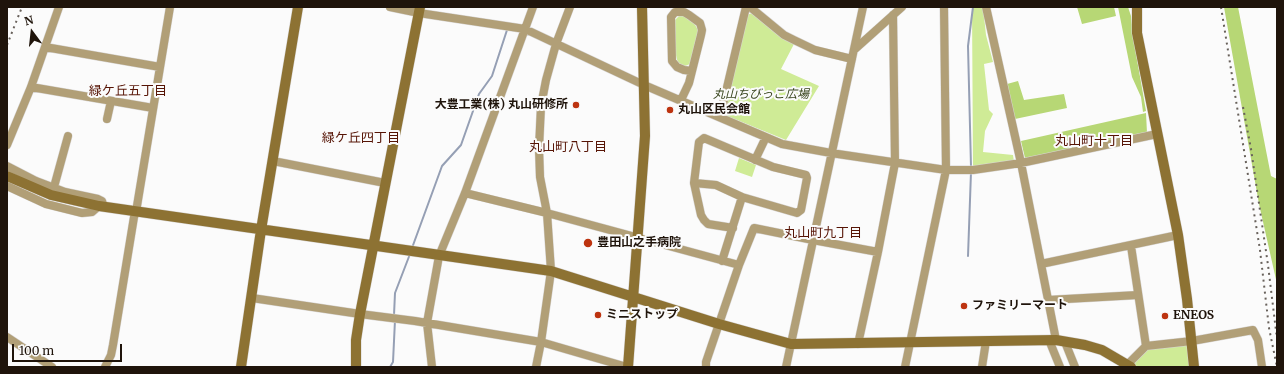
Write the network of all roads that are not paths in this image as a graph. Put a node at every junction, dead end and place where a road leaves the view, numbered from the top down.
1 (60, 7) edge
2 (170, 7) edge
3 (298, 7) edge
4 (390, 7) edge
5 (533, 7) edge
6 (570, 7) edge
7 (642, 7) edge
8 (746, 7) edge
9 (750, 7) edge
10 (863, 7) edge
11 (902, 7) edge
12 (944, 7) edge
13 (986, 7) edge
14 (1137, 7) edge
15 (419, 10) edge
16 (893, 15) junction
17 (524, 29) junction
18 (556, 44) junction
19 (45, 47) junction
20 (854, 50) junction
21 (852, 59) junction
22 (160, 67) junction
23 (692, 71) junction
24 (644, 85) junction
25 (31, 87) junction
26 (681, 100) junction
27 (111, 101) junction
28 (153, 108) junction
29 (720, 117) junction
30 (107, 120) dead end
31 (1157, 134) junction
32 (68, 136) dead end
33 (766, 137) junction
34 (7, 145) edge
35 (832, 153) junction
36 (755, 160) junction
37 (273, 161) junction
38 (895, 163) junction
39 (1021, 163) junction
40 (7, 166) edge
41 (946, 170) junction
42 (7, 176) edge
43 (385, 183) junction
44 (694, 183) junction
45 (7, 186) edge
46 (54, 188) junction
47 (465, 192) junction
48 (742, 197) junction
49 (102, 207) junction
50 (136, 212) junction
51 (547, 213) junction
52 (733, 228) junction
53 (261, 230) junction
54 (1178, 235) junction
55 (637, 238) junction
56 (813, 240) junction
57 (373, 245) junction
58 (1131, 246) junction
59 (878, 252) junction
60 (439, 256) junction
61 (722, 261) junction
62 (1041, 264) junction
63 (739, 265) junction
64 (551, 271) junction
65 (1138, 295) junction
66 (633, 297) junction
67 (252, 298) junction
68 (1048, 300) junction
69 (360, 314) junction
70 (427, 323) junction
71 (719, 324) junction
72 (7, 337) edge
73 (986, 341) junction
74 (1057, 341) junction
75 (1192, 341) junction
76 (541, 342) junction
77 (910, 342) junction
78 (791, 344) junction
79 (858, 344) junction
80 (1146, 346) junction
81 (1130, 366) edge
82 (52, 367) edge
83 (105, 367) edge
84 (241, 367) edge
85 (356, 367) edge
86 (432, 367) edge
87 (536, 367) edge
88 (627, 367) edge
89 (706, 367) edge
90 (786, 367) edge
91 (905, 367) edge
92 (982, 367) edge
93 (1060, 367) edge
94 (1075, 367) edge
95 (1194, 367) edge
96 (1262, 367) edge

1 - 19 street
2 - 22 street
3 - 37 street
4 - 15 street
5 - 17 street
6 - 18 street
7 - 24 street
8 - 29 street
9 - 21 street
10 - 20 street
11 - 16 street
12 - 41 street
13 - 39 street
14 - 31 street
15 - 17 street
15 - 43 street
16 - 20 street
16 - 38 street
17 - 18 street
17 - 47 street
18 - 24 street
18 - 51 street
19 - 22 street
19 - 25 street
20 - 21 street
21 - 35 street
22 - 28 street
23 - 23 street
23 - 26 street
24 - 26 street
24 - 55 street
25 - 27 street
25 - 34 street
26 - 29 street
27 - 28 street
27 - 30 street
28 - 50 street
29 - 33 street
31 - 39 street
31 - 54 street
32 - 46 street
33 - 35 street
33 - 36 street
35 - 38 street
35 - 56 street
36 - 44 street
36 - 48 street
37 - 43 street
37 - 53 street
38 - 41 street
38 - 59 street
39 - 41 street
39 - 62 street
40 - 46 street
41 - 77 street
42 - 49 street
43 - 57 street
44 - 48 street
44 - 52 street
45 - 49 street
46 - 49 street
47 - 51 street
47 - 60 street
48 - 52 street
49 - 50 street
50 - 53 street
50 - 83 street
51 - 55 street
51 - 64 street
52 - 61 street
53 - 57 street
53 - 67 street
54 - 58 street
54 - 75 street
55 - 61 street
55 - 66 street
56 - 59 street
56 - 63 street
56 - 78 street
57 - 60 street
57 - 69 street
58 - 62 street
58 - 65 street
59 - 79 street
60 - 64 street
60 - 70 street
61 - 63 street
62 - 68 street
63 - 71 street
64 - 66 street
64 - 76 street
65 - 68 street
65 - 80 street
66 - 71 street
66 - 88 street
67 - 69 street
67 - 84 street
68 - 74 street
69 - 70 street
69 - 85 street
70 - 76 street
70 - 86 street
71 - 78 street
71 - 89 street
72 - 82 street
73 - 74 street
73 - 77 street
73 - 92 street
74 - 81 street
74 - 93 street
74 - 94 street
75 - 80 street
75 - 95 street
75 - 96 street
76 - 87 street
76 - 88 street
77 - 79 street
77 - 91 street
78 - 79 street
78 - 90 street
80 - 81 street

